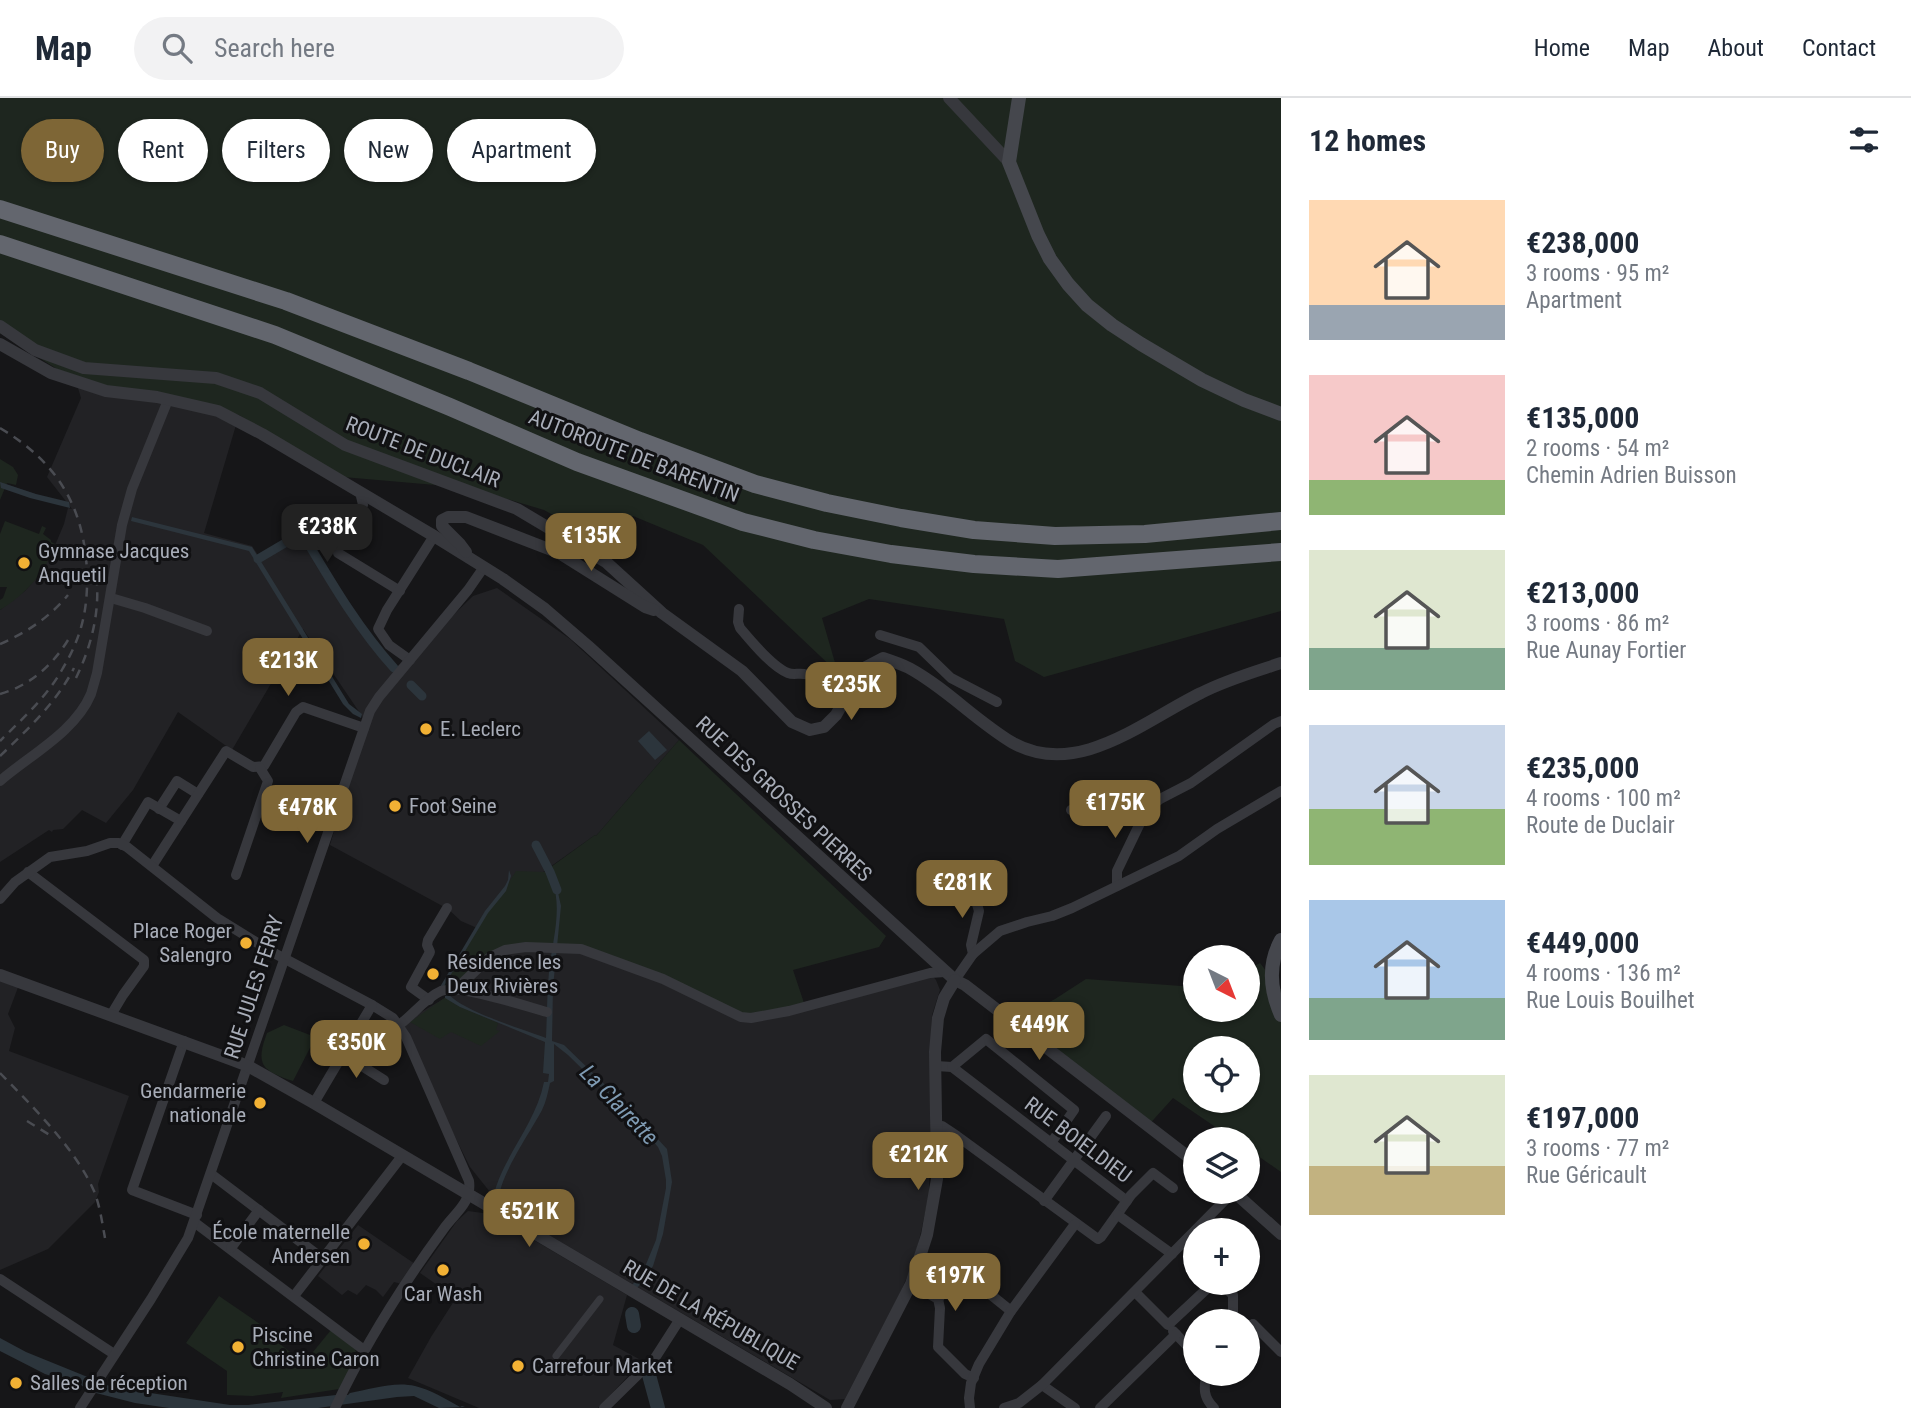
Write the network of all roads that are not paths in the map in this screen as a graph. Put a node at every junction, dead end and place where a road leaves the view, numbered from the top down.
1 (949, 98) edge
2 (1019, 98) edge
3 (1009, 162) junction
4 (0, 209) edge
5 (0, 244) edge
6 (0, 326) edge
7 (0, 344) edge
8 (168, 400) junction
9 (1281, 414) edge
10 (360, 492) junction
11 (1281, 521) edge
12 (435, 536) junction
13 (1281, 553) edge
14 (470, 558) junction
15 (484, 567) junction
16 (400, 590) junction
17 (111, 598) junction
18 (739, 609) dead end
19 (662, 613) junction
20 (206, 631) dead end
21 (880, 635) dead end
22 (410, 660) junction
23 (1281, 663) edge
24 (951, 678) junction
25 (941, 690) junction
26 (847, 696) junction
27 (998, 702) dead end
28 (1281, 721) edge
29 (364, 728) junction
30 (260, 768) junction
31 (0, 781) edge
32 (1281, 790) edge
33 (198, 794) junction
34 (1150, 807) junction
35 (159, 809) junction
36 (1071, 810) dead end
37 (181, 821) junction
38 (122, 845) junction
39 (152, 866) junction
40 (28, 872) junction
41 (951, 873) dead end
42 (236, 875) dead end
43 (1117, 886) junction
44 (0, 900) edge
45 (447, 908) dead end
46 (1281, 940) edge
47 (973, 954) junction
48 (284, 958) junction
49 (0, 975) edge
50 (950, 976) junction
51 (456, 989) junction
52 (429, 1000) junction
53 (372, 1005) junction
54 (547, 1012) dead end
55 (111, 1015) junction
56 (1281, 1015) edge
57 (399, 1026) junction
58 (184, 1041) junction
59 (343, 1054) junction
60 (248, 1066) junction
61 (936, 1066) junction
62 (952, 1067) junction
63 (384, 1080) dead end
64 (314, 1103) junction
65 (1106, 1116) dead end
66 (937, 1127) junction
67 (1051, 1143) junction
68 (1183, 1153) edge
69 (402, 1156) junction
70 (1074, 1159) junction
71 (211, 1174) junction
72 (1173, 1188) dead end
73 (469, 1195) junction
74 (1044, 1200) junction
75 (1127, 1201) junction
76 (1222, 1204) edge
77 (1247, 1204) edge
78 (259, 1210) junction
79 (1118, 1215) junction
80 (195, 1218) junction
81 (1075, 1224) junction
82 (1281, 1234) edge
83 (231, 1248) junction
84 (1172, 1254) junction
85 (323, 1259) junction
86 (0, 1279) edge
87 (911, 1284) junction
88 (1135, 1292) junction
89 (1200, 1295) edge
90 (294, 1296) junction
91 (600, 1299) dead end
92 (938, 1299) junction
93 (1012, 1311) junction
94 (680, 1319) junction
95 (1168, 1325) junction
96 (1260, 1331) edge
97 (1176, 1334) junction
98 (1183, 1341) edge
99 (364, 1350) junction
100 (1281, 1352) edge
101 (114, 1354) junction
102 (556, 1356) dead end
103 (974, 1378) junction
104 (1042, 1385) junction
105 (1205, 1386) edge
106 (80, 1408) edge
107 (335, 1408) edge
108 (604, 1408) edge
109 (825, 1408) edge
110 (847, 1408) edge
111 (970, 1408) edge
112 (1004, 1408) edge
113 (1075, 1408) edge
114 (1100, 1408) edge
115 (1214, 1408) edge

1 - 3 street
2 - 3 main road
3 - 9 main road
4 - 11 highway, AUTOROUTE DE BARENTIN
5 - 13 highway, AUTOROUTE DE BARENTIN
6 - 19 street, ROUTE DE DUCLAIR
7 - 8 street, RUE DES GROSSES PIERRES
8 - 10 street, RUE DES GROSSES PIERRES
8 - 17 street
10 - 12 street, RUE DES GROSSES PIERRES
10 - 16 street
12 - 14 street, RUE DES GROSSES PIERRES
12 - 16 street
14 - 15 street, RUE DES GROSSES PIERRES
14 - 19 street
15 - 22 street, RUE JULES FERRY
15 - 50 street, RUE DES GROSSES PIERRES
16 - 22 street
17 - 20 street
17 - 31 street
18 - 26 street
19 - 26 street, ROUTE DE DUCLAIR
21 - 24 street
22 - 29 street, RUE JULES FERRY
23 - 25 street
24 - 25 street
24 - 27 street
25 - 26 street
28 - 34 street
29 - 30 street
29 - 48 street, RUE JULES FERRY
30 - 33 street
30 - 42 street
32 - 43 street
33 - 35 street
33 - 37 street
34 - 36 street
34 - 43 street
35 - 37 street
35 - 38 street
37 - 39 street
38 - 39 street
38 - 40 street
39 - 48 street
40 - 44 street
40 - 55 street
41 - 47 street
43 - 47 street
45 - 52 street
46 - 56 main road
47 - 50 street
48 - 53 street
48 - 60 street, RUE JULES FERRY
49 - 55 street, RUE DE LA RÉPUBLIQUE
50 - 51 street
50 - 61 street
50 - 68 street, RUE DES GROSSES PIERRES
51 - 52 street
51 - 54 street
52 - 57 street
53 - 57 street
53 - 59 street
55 - 58 street, RUE DE LA RÉPUBLIQUE
57 - 73 street
58 - 60 street, RUE DE LA RÉPUBLIQUE
58 - 80 street
59 - 63 street
59 - 64 street
60 - 64 street, RUE DE LA RÉPUBLIQUE
60 - 71 street, RUE JULES FERRY
61 - 62 street
61 - 66 street
62 - 67 street, RUE BOIELDIEU
62 - 67 street
64 - 69 street, RUE DE LA RÉPUBLIQUE
65 - 70 street
66 - 74 street
66 - 87 street
67 - 70 street, RUE BOIELDIEU
69 - 73 street, RUE DE LA RÉPUBLIQUE
69 - 85 street
70 - 74 street
70 - 75 street, RUE BOIELDIEU
71 - 78 street
71 - 80 street, RUE JULES FERRY
72 - 75 street
73 - 94 street, RUE DE LA RÉPUBLIQUE
73 - 99 street
74 - 81 street
75 - 79 street
76 - 84 street
77 - 82 street
78 - 83 street
78 - 85 street
79 - 81 street
79 - 84 street
80 - 83 street
80 - 101 street, RUE JULES FERRY
81 - 93 street
83 - 90 street
84 - 88 street
85 - 90 street
86 - 101 street
87 - 92 street
87 - 110 street
88 - 95 street
88 - 104 street
89 - 95 street
90 - 99 street
91 - 102 street
92 - 93 street
92 - 103 street
93 - 103 street
94 - 108 street
94 - 109 street, RUE DE LA RÉPUBLIQUE
95 - 97 street
96 - 100 street
97 - 98 street
97 - 114 street
99 - 107 street
101 - 106 street, RUE JULES FERRY
103 - 111 street
104 - 112 street
104 - 113 street
105 - 115 street

